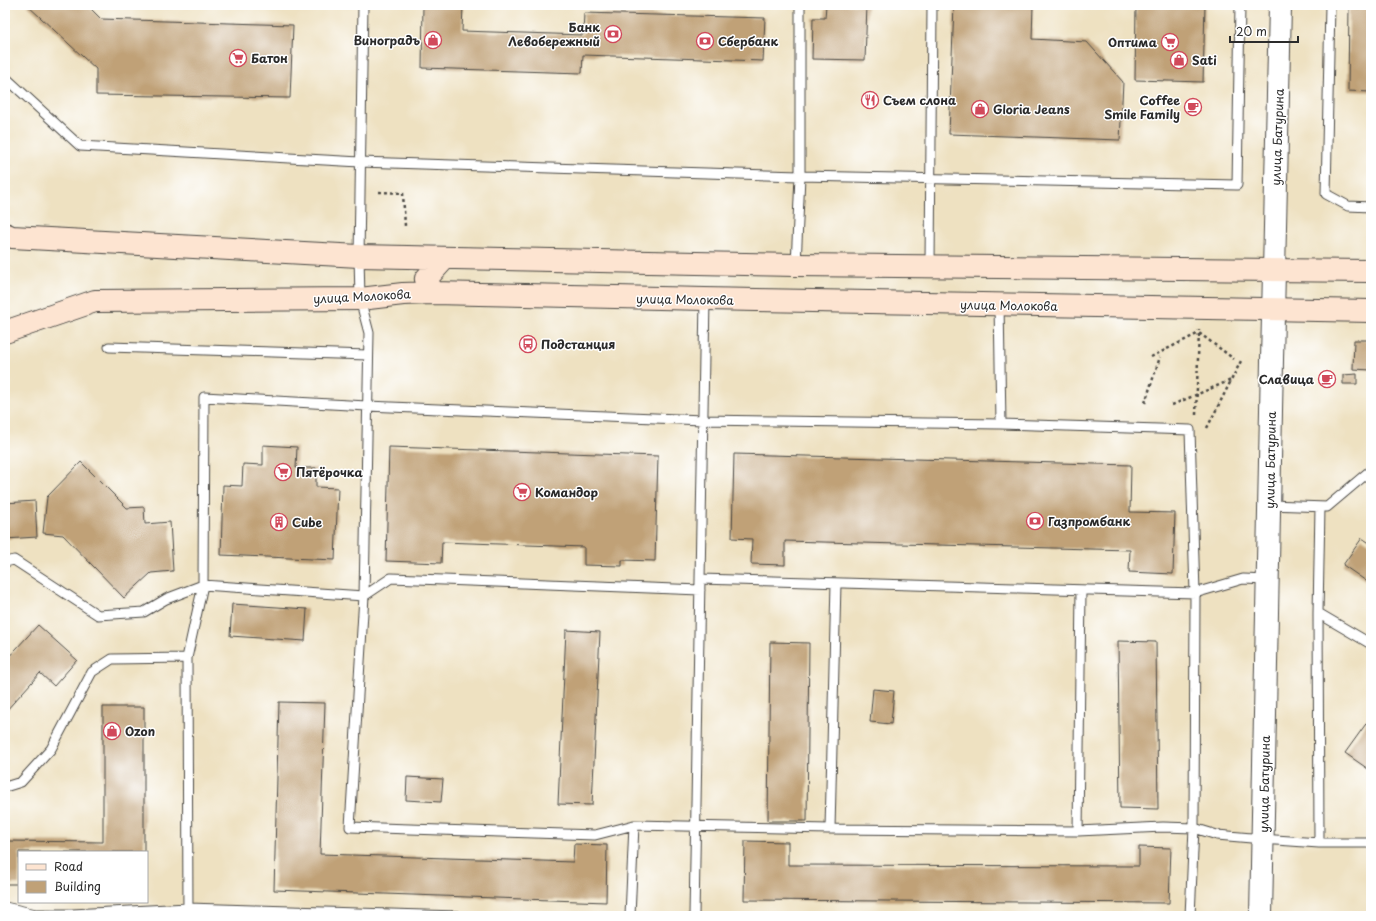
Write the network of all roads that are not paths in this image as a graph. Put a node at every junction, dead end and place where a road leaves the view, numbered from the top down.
1 (363, 5) edge
2 (800, 5) edge
3 (932, 5) edge
4 (1240, 5) edge
5 (1280, 5) edge
6 (1330, 5) edge
7 (5, 77) edge
8 (360, 162) junction
9 (800, 176) junction
10 (931, 179) junction
11 (1371, 207) edge
12 (5, 234) edge
13 (359, 256) junction
14 (445, 258) junction
15 (796, 265) junction
16 (930, 266) junction
17 (1275, 270) junction
18 (1371, 271) edge
19 (432, 293) junction
20 (360, 299) junction
21 (705, 299) junction
22 (999, 304) junction
23 (1273, 309) junction
24 (1371, 311) edge
25 (5, 332) edge
26 (109, 347) dead end
27 (368, 355) junction
28 (367, 406) junction
29 (703, 420) junction
30 (1001, 424) junction
31 (1371, 470) edge
32 (1269, 505) junction
33 (1320, 507) junction
34 (5, 562) edge
35 (700, 579) junction
36 (1268, 580) junction
37 (836, 583) junction
38 (203, 585) junction
39 (700, 590) junction
40 (1081, 590) junction
41 (1195, 593) junction
42 (364, 596) junction
43 (1318, 613) junction
44 (1371, 644) edge
45 (187, 658) junction
46 (5, 787) edge
47 (634, 824) junction
48 (695, 826) junction
49 (1194, 828) junction
50 (830, 829) junction
51 (1078, 831) junction
52 (1263, 839) junction
53 (1319, 843) junction
54 (1371, 843) edge
55 (5, 907) edge
56 (188, 912) edge
57 (72, 915) edge
58 (458, 916) edge
59 (630, 916) edge
60 (694, 916) edge
61 (1190, 916) edge
62 (1261, 916) edge

1 - 8 lane
2 - 9 lane
3 - 10 lane
4 - 10 lane
5 - 17 street, улица Батурина
6 - 11 lane
7 - 8 lane
8 - 9 lane
8 - 13 lane
9 - 10 lane
9 - 15 lane
10 - 16 lane
12 - 13 main road
13 - 14 main road
13 - 20 lane
14 - 15 main road
14 - 19 main road
15 - 16 main road
16 - 17 main road
17 - 18 main road
17 - 23 street, улица Батурина
19 - 20 main road, улица Молокова
19 - 21 main road, улица Молокова
20 - 25 main road, улица Молокова
20 - 27 lane
21 - 22 main road, улица Молокова
21 - 29 lane
22 - 23 main road, улица Молокова
22 - 30 lane
23 - 24 main road, улица Молокова
23 - 32 street, улица Батурина
26 - 27 lane
27 - 28 lane
28 - 29 lane
28 - 38 lane
28 - 42 lane
29 - 30 lane
29 - 35 lane
30 - 41 lane
31 - 33 lane
32 - 33 lane
32 - 36 street, улица Батурина
33 - 43 lane
34 - 38 lane
35 - 37 lane
35 - 39 lane
36 - 41 lane
36 - 52 street, улица Батурина
37 - 40 lane
37 - 50 lane
38 - 42 lane
38 - 45 lane
39 - 42 lane
39 - 48 lane
40 - 41 lane
40 - 51 lane
41 - 49 lane
42 - 47 lane
43 - 44 lane
43 - 53 lane
45 - 46 lane
45 - 56 lane
47 - 48 lane
47 - 59 lane
48 - 50 lane
48 - 60 lane
49 - 51 lane
49 - 52 lane
49 - 61 lane
50 - 51 lane
52 - 53 lane
52 - 62 street, улица Батурина
53 - 54 lane
55 - 57 lane
56 - 57 lane
56 - 58 lane

